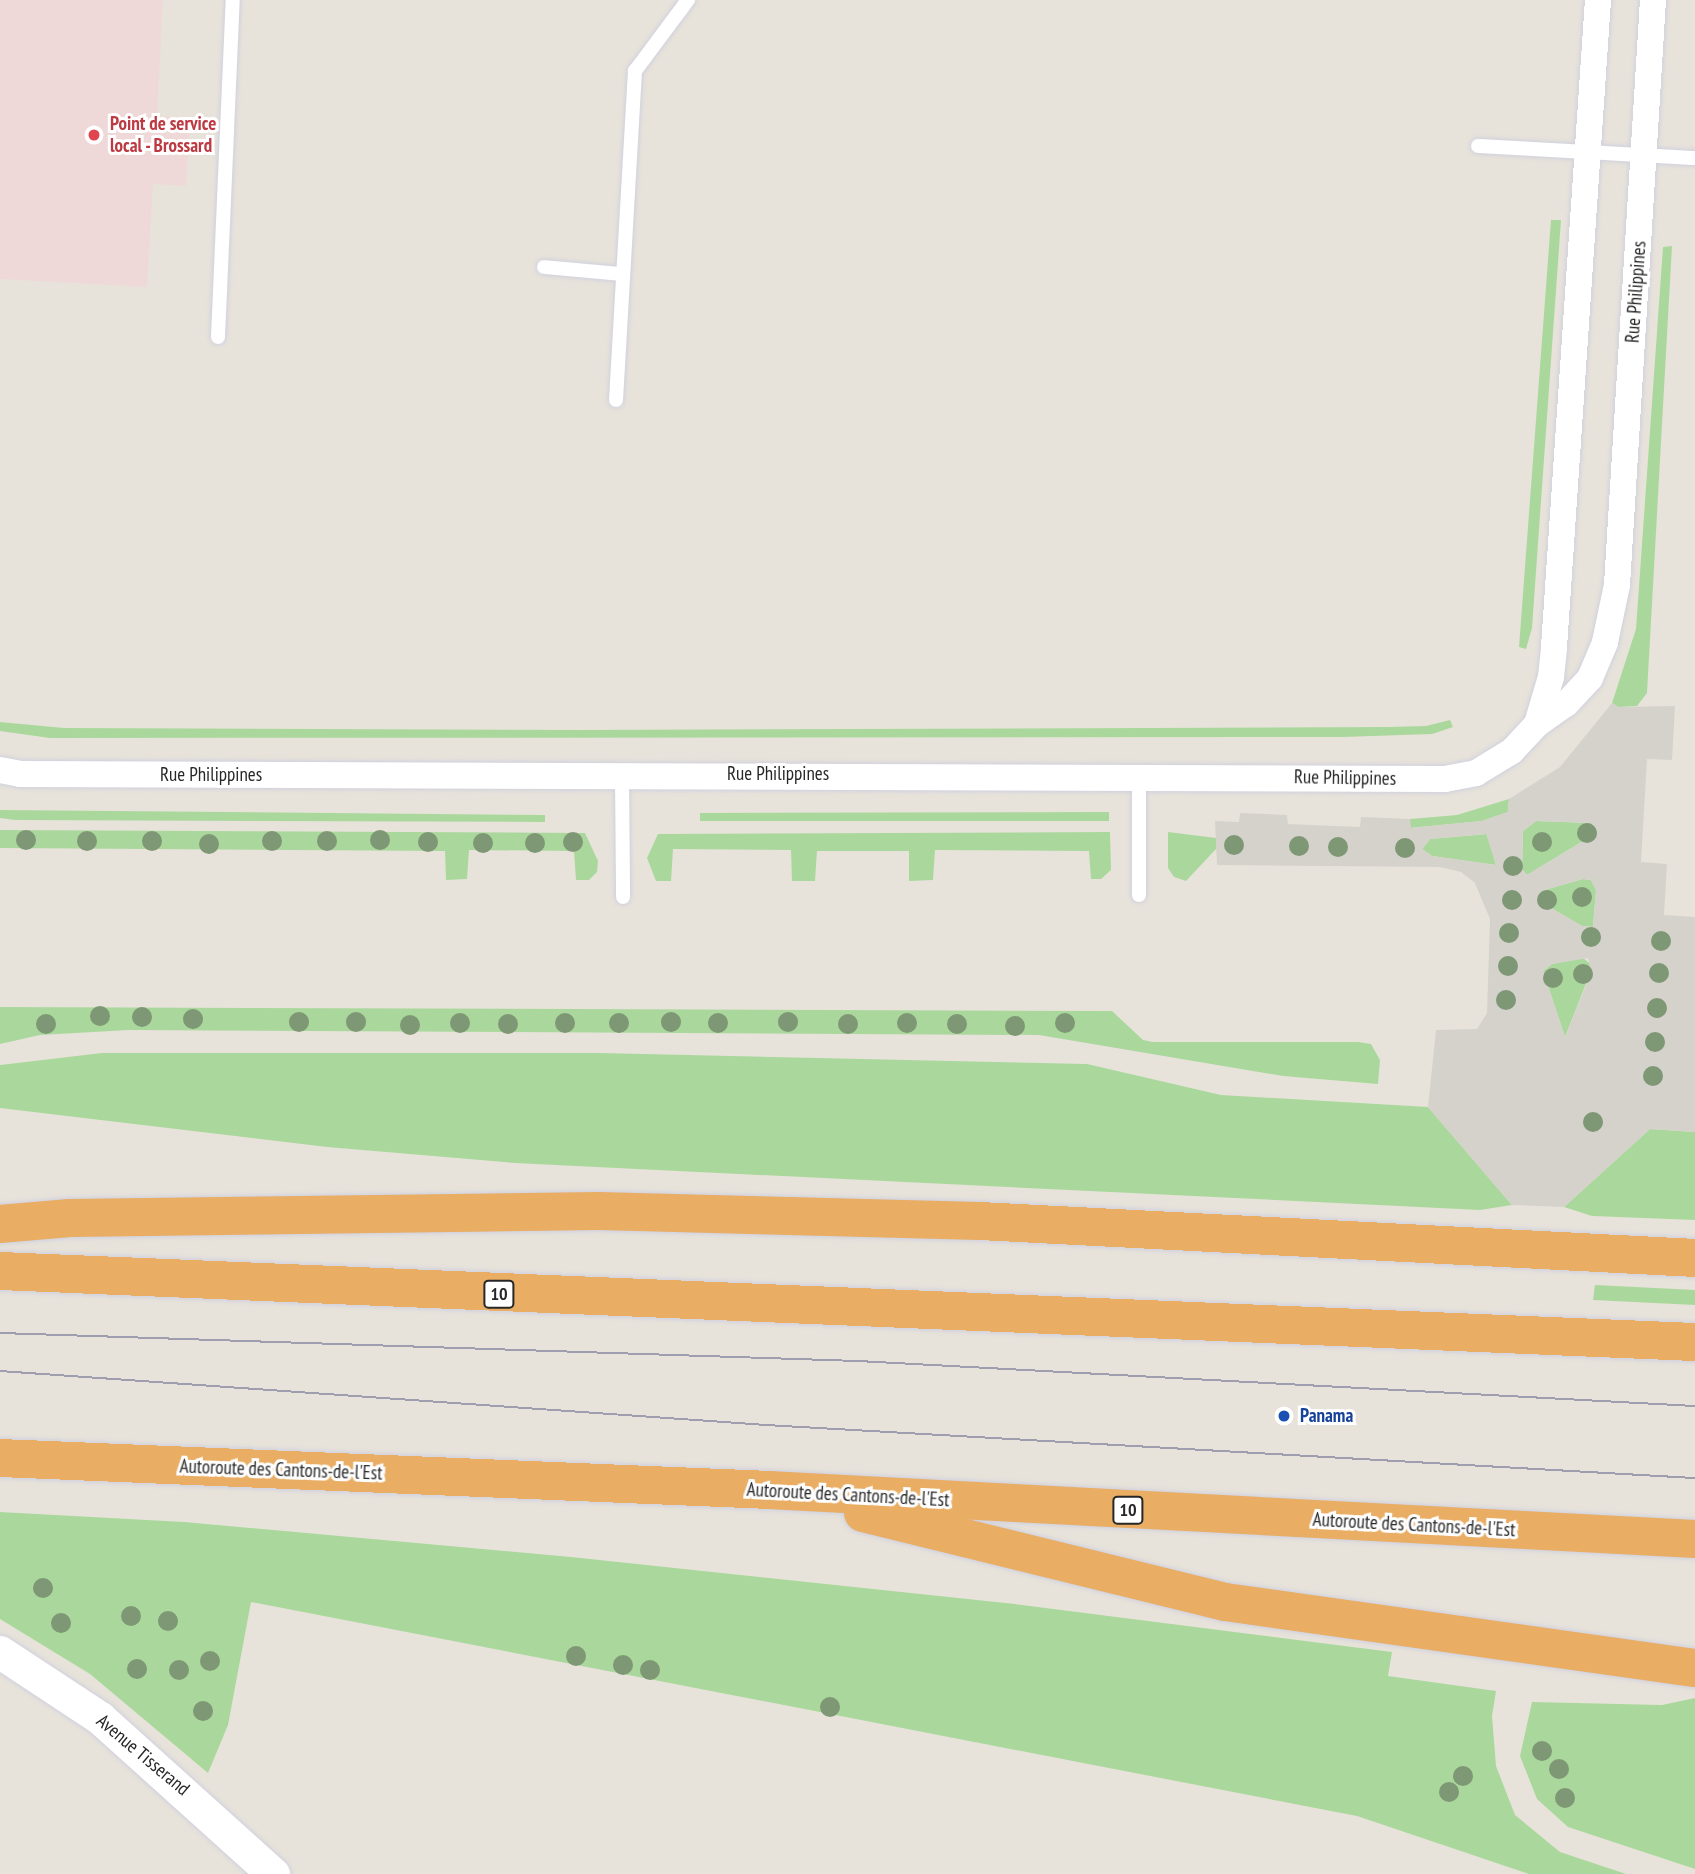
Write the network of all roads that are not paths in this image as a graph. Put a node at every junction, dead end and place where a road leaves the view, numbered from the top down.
1 (233, 0) edge
2 (688, 0) edge
3 (1598, 0) edge
4 (1653, 0) edge
5 (1478, 146) dead end
6 (1587, 152) junction
7 (1643, 155) junction
8 (1695, 158) edge
9 (544, 267) dead end
10 (621, 274) junction
11 (218, 337) dead end
12 (616, 400) dead end
13 (1537, 724) junction
14 (0, 769) edge
15 (622, 775) junction
16 (1139, 775) junction
17 (1139, 895) dead end
18 (623, 897) dead end
19 (0, 1224) edge
20 (1695, 1258) edge
21 (0, 1271) edge
22 (1695, 1342) edge
23 (0, 1458) edge
24 (769, 1490) junction
25 (1695, 1539) edge
26 (0, 1652) edge
27 (1695, 1668) edge
28 (273, 1874) edge

1 - 11 lane
2 - 10 lane
3 - 6 street, Rue Philippines
4 - 7 street, Rue Philippines
5 - 6 lane
6 - 7 lane
6 - 13 street, Rue Philippines
7 - 8 lane
7 - 13 street, Rue Philippines
9 - 10 lane
10 - 12 lane
13 - 16 street, Rue Philippines
14 - 15 street, Rue Philippines
15 - 16 street, Rue Philippines
15 - 18 lane
16 - 17 lane
19 - 20 highway
21 - 22 highway, 10
23 - 24 highway, Autoroute des Cantons-de-l'Est / 10
24 - 25 highway, Autoroute des Cantons-de-l'Est / 10
24 - 27 highway
26 - 28 street, Avenue Tisserand

